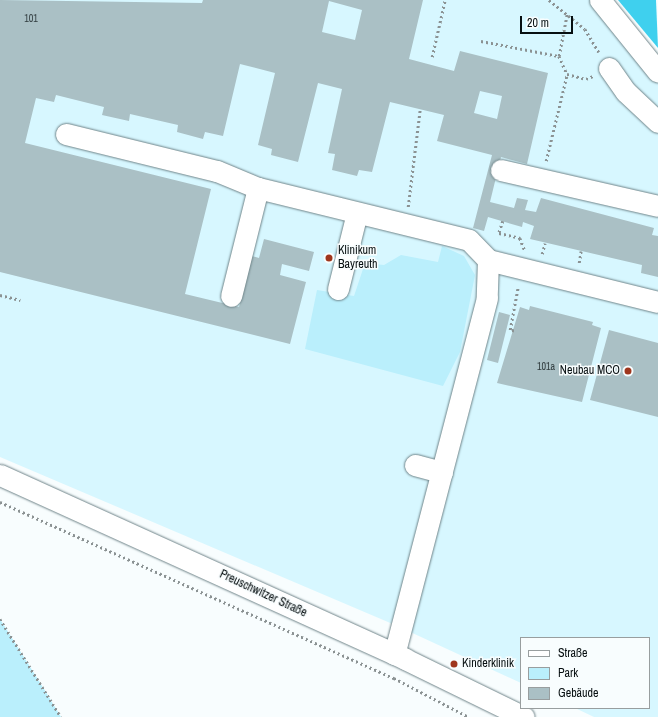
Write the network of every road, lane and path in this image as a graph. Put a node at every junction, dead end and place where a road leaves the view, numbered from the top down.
1 (445, 0) edge
2 (549, 0) edge
3 (600, 0) edge
4 (566, 14) junction
5 (481, 41) dead end
6 (559, 56) junction
7 (432, 57) dead end
8 (609, 68) junction
9 (658, 72) edge
10 (567, 74) junction
11 (420, 109) dead end
12 (658, 122) edge
13 (66, 134) dead end
14 (501, 170) dead end
15 (542, 178) junction
16 (258, 188) junction
17 (658, 206) edge
18 (357, 213) junction
19 (406, 225) junction
20 (488, 260) junction
21 (338, 288) dead end
22 (0, 295) edge
23 (231, 296) dead end
24 (20, 300) dead end
25 (658, 302) edge
26 (415, 465) dead end
27 (442, 472) junction
28 (0, 475) edge
29 (0, 502) edge
30 (0, 618) edge
31 (394, 654) junction
32 (61, 717) edge
33 (469, 717) edge
34 (524, 717) edge

1 - 7 path
2 - 4 path
3 - 9 street
4 - 6 path
4 - 8 path
5 - 6 path
6 - 10 path
8 - 10 path
8 - 12 street
10 - 15 path
11 - 19 path
13 - 16 street
14 - 15 street
15 - 17 street
16 - 18 street
16 - 23 street
18 - 19 street
18 - 21 street
19 - 20 street
20 - 25 street
20 - 27 street
22 - 24 path
26 - 27 street
27 - 31 street
28 - 31 street, Preuschwitzer Straße
29 - 33 path
30 - 32 path
31 - 34 street, Preuschwitzer Straße

